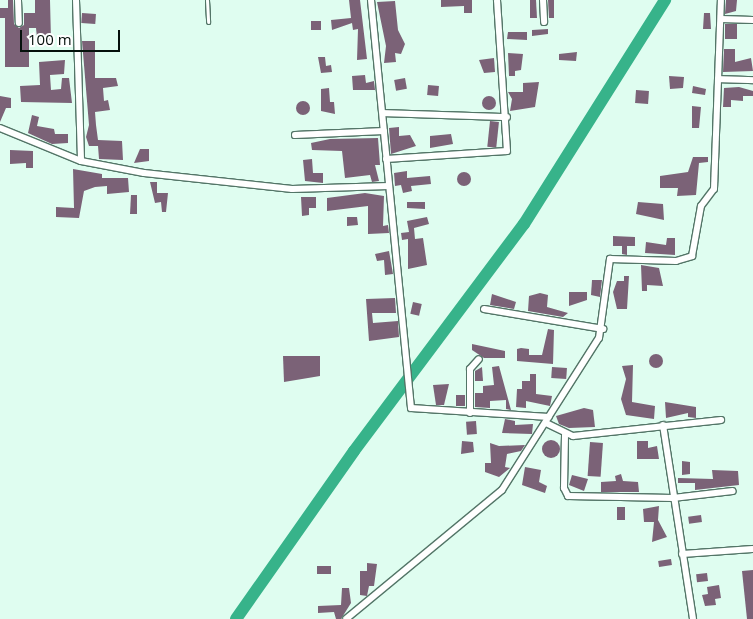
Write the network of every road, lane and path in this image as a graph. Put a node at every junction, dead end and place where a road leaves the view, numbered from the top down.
1 (18, 0) edge
2 (76, 0) edge
3 (207, 0) edge
4 (371, 0) edge
5 (497, 0) edge
6 (543, 0) edge
7 (721, 0) edge
8 (721, 19) junction
9 (753, 20) edge
10 (208, 22) dead end
11 (544, 22) dead end
12 (19, 23) dead end
13 (718, 79) junction
14 (753, 80) edge
15 (384, 113) junction
16 (507, 117) junction
17 (0, 128) edge
18 (384, 131) junction
19 (295, 135) dead end
20 (386, 159) junction
21 (81, 161) junction
22 (389, 186) junction
23 (484, 309) dead end
24 (603, 329) junction
25 (479, 359) dead end
26 (470, 413) junction
27 (548, 420) junction
28 (721, 420) dead end
29 (663, 425) junction
30 (565, 435) junction
31 (733, 491) dead end
32 (672, 498) junction
33 (753, 549) edge
34 (682, 554) junction
35 (346, 619) edge
36 (693, 619) edge

1 - 12 street
2 - 21 street
3 - 10 lane
4 - 15 street
5 - 16 street
6 - 11 street
7 - 8 street
8 - 9 street
8 - 13 street
13 - 14 street
13 - 24 street
15 - 16 street
15 - 18 street
16 - 20 street
17 - 21 street
18 - 19 street
18 - 20 street
20 - 22 street
21 - 22 street
22 - 26 street
23 - 24 street
24 - 27 street
25 - 26 street
26 - 27 street
27 - 30 street
27 - 35 street
28 - 29 street
29 - 30 street
29 - 32 street
30 - 32 street
31 - 32 street
32 - 34 street
33 - 34 street
34 - 36 street

